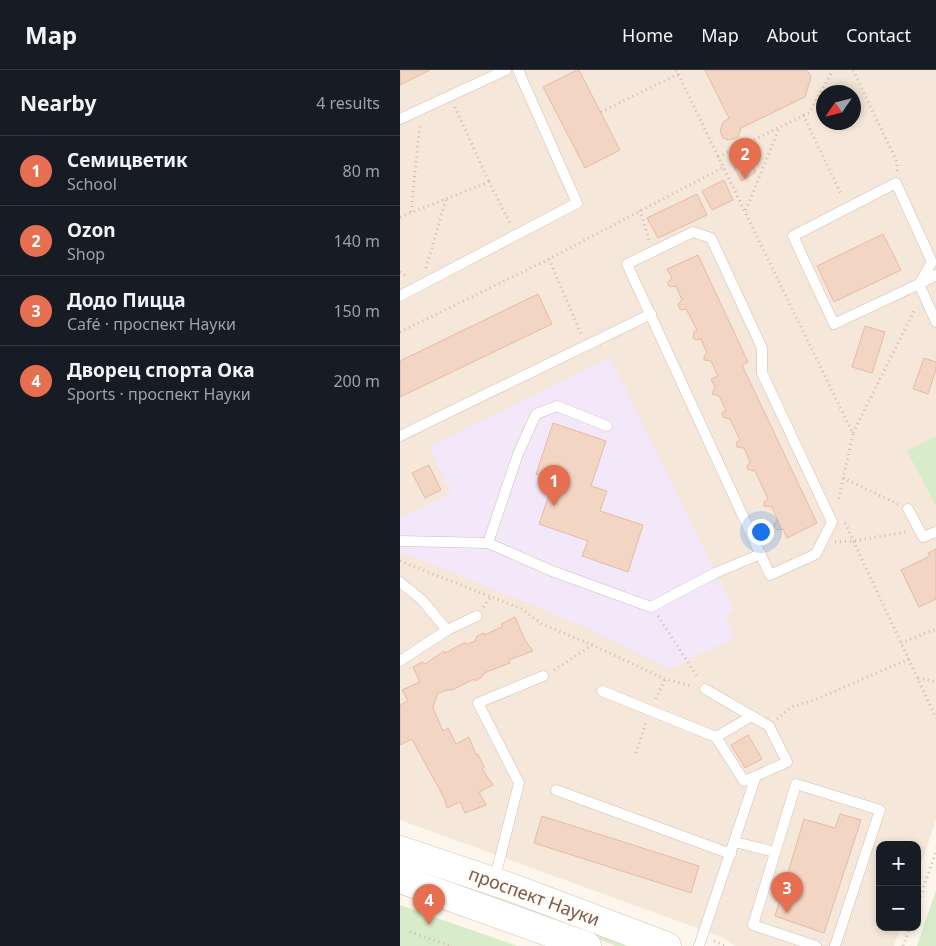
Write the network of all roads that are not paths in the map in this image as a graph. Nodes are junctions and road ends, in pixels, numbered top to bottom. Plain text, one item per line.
1 (506, 70) edge
2 (518, 70) edge
3 (400, 119) edge
4 (936, 275) edge
5 (919, 284) junction
6 (400, 296) edge
7 (650, 314) junction
8 (936, 322) edge
9 (607, 426) dead end
10 (400, 436) edge
11 (908, 509) road end
12 (936, 532) edge
13 (400, 541) edge
14 (488, 543) junction
15 (760, 554) junction
16 (400, 582) edge
17 (477, 616) dead end
18 (447, 630) junction
19 (400, 661) edge
20 (543, 676) road end
21 (705, 689) road end
22 (602, 691) dead end
23 (752, 716) junction
24 (716, 737) junction
25 (756, 776) junction
26 (556, 790) dead end
27 (735, 842) junction
28 (400, 850) edge
29 (775, 852) junction
30 (731, 854) junction
31 (400, 878) edge
32 (494, 882) junction
33 (587, 946) edge
34 (667, 946) edge
35 (699, 946) edge
36 (816, 946) edge
37 (835, 946) edge

1 - 3 lane
2 - 6 lane
4 - 5 lane
5 - 5 lane
5 - 8 lane
7 - 10 lane
7 - 15 lane
7 - 15 lane
9 - 14 lane
11 - 12 lane
13 - 14 lane
14 - 15 lane
16 - 18 lane
17 - 18 lane
18 - 19 lane
20 - 32 lane
21 - 23 lane
22 - 24 lane
23 - 24 lane
23 - 25 lane
24 - 25 lane
25 - 27 lane
26 - 30 lane
27 - 29 lane
27 - 30 lane
28 - 32 main road, проспект Науки
29 - 36 lane
29 - 37 lane
30 - 35 lane
31 - 33 main road, проспект Науки
32 - 34 main road, проспект Науки

